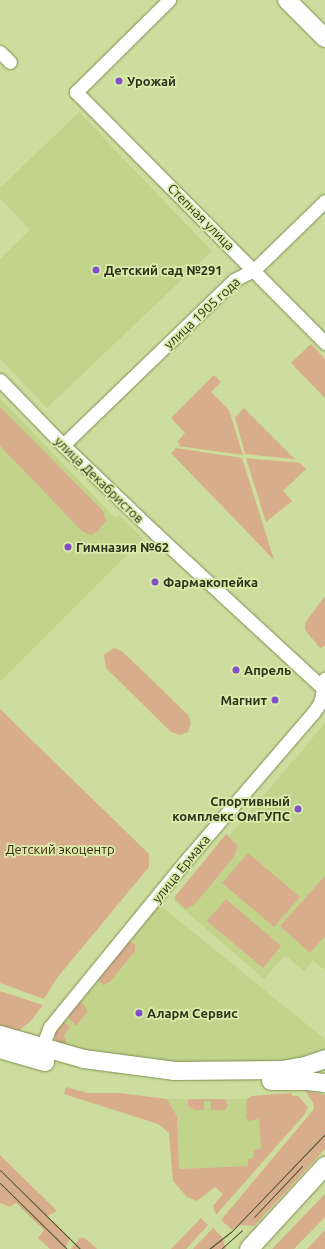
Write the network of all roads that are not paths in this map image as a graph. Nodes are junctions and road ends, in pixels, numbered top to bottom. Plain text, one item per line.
1 (169, 0) edge
2 (287, 0) edge
3 (325, 38) edge
4 (0, 52) edge
5 (10, 62) dead end
6 (325, 201) edge
7 (254, 270) junction
8 (325, 343) edge
9 (0, 380) edge
10 (63, 445) junction
11 (324, 686) edge
12 (0, 1035) edge
13 (0, 1049) edge
14 (39, 1054) junction
15 (325, 1059) edge
16 (325, 1083) edge
17 (325, 1166) edge
18 (249, 1249) edge

1 - 7 street, Степная улица
2 - 3 main road
4 - 5 street
6 - 7 street, улица 1905 года
7 - 8 street, Степная улица
7 - 10 street, улица 1905 года
9 - 10 street, улица Декабристов
10 - 11 street, улица Декабристов
11 - 14 street, улица Ермака
12 - 14 main road
13 - 14 main road
14 - 15 main road
14 - 16 main road
17 - 18 main road

